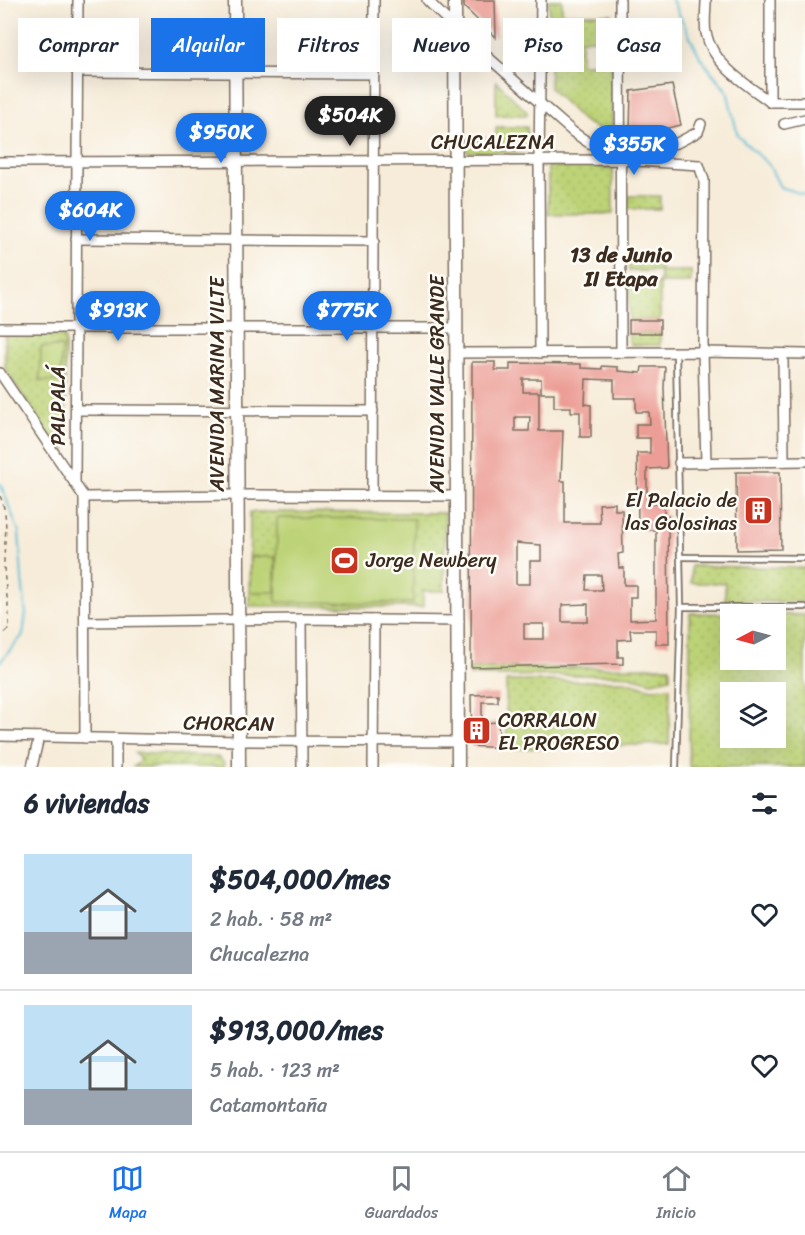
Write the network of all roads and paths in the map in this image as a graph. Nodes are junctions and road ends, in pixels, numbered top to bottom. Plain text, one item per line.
1 (78, 0) edge
2 (235, 0) edge
3 (374, 0) edge
4 (427, 0) edge
5 (455, 0) edge
6 (541, 0) edge
7 (620, 0) edge
8 (706, 0) edge
9 (770, 0) edge
10 (78, 18) edge
11 (445, 18) edge
12 (454, 18) edge
13 (491, 60) edge
14 (78, 72) joint
15 (454, 72) edge
16 (235, 74) junction
17 (374, 74) junction
18 (770, 102) junction
19 (805, 102) edge
20 (541, 104) junction
21 (805, 119) edge
22 (701, 124) dead end
23 (784, 124) dead end
24 (621, 148) junction
25 (374, 160) junction
26 (455, 160) junction
27 (539, 160) junction
28 (621, 160) junction
29 (236, 161) junction
30 (0, 162) edge
31 (77, 162) junction
32 (76, 239) junction
33 (236, 239) junction
34 (374, 241) junction
35 (0, 328) edge
36 (236, 328) junction
37 (374, 328) junction
38 (457, 328) junction
39 (76, 329) junction
40 (621, 352) junction
41 (703, 352) junction
42 (457, 353) junction
43 (540, 353) junction
44 (676, 353) junction
45 (783, 354) junction
46 (805, 354) edge
47 (0, 373) edge
48 (76, 410) junction
49 (373, 411) junction
50 (236, 412) junction
51 (784, 461) junction
52 (805, 461) edge
53 (706, 462) junction
54 (679, 463) junction
55 (75, 483) junction
56 (237, 495) junction
57 (0, 496) edge
58 (372, 496) junction
59 (458, 496) junction
60 (84, 498) junction
61 (681, 557) junction
62 (805, 558) edge
63 (681, 607) junction
64 (805, 607) edge
65 (301, 619) junction
66 (238, 620) junction
67 (374, 620) junction
68 (459, 621) junction
69 (86, 622) junction
70 (0, 636) edge
71 (3, 737) edge
72 (39, 737) junction
73 (85, 738) junction
74 (116, 739) junction
75 (239, 741) junction
76 (302, 741) junction
77 (373, 742) junction
78 (458, 742) junction
79 (32, 767) edge
80 (116, 767) edge
81 (238, 767) edge
82 (303, 767) edge
83 (373, 767) edge
84 (458, 767) edge
85 (676, 767) edge

1 - 10 street, PALPALÁ
2 - 16 street, AVENIDA MARINA VILTE
3 - 17 street
4 - 11 street
5 - 12 street, AVENIDA VALLE GRANDE
6 - 20 street
7 - 24 street
8 - 18 street
9 - 18 street
13 - 20 street
14 - 16 street
14 - 31 street, PALPALÁ
15 - 26 street, AVENIDA VALLE GRANDE
16 - 17 street
16 - 29 street, AVENIDA MARINA VILTE
17 - 25 street
18 - 19 street
20 - 24 street
20 - 27 street
21 - 23 street
22 - 24 street
24 - 28 street
25 - 26 street, CHUCALEZNA
25 - 29 street, CHUCALEZNA
25 - 34 street
26 - 27 street, CHUCALEZNA
26 - 38 street, AVENIDA VALLE GRANDE
27 - 28 street, CHUCALEZNA
27 - 43 street
28 - 40 street
28 - 41 street, CHUCALEZNA
29 - 31 street, CHUCALEZNA
29 - 33 street, AVENIDA MARINA VILTE
30 - 31 street, CHUCALEZNA
31 - 32 street, PALPALÁ
32 - 33 street
32 - 39 street, PALPALÁ
33 - 34 street
33 - 36 street, AVENIDA MARINA VILTE
34 - 37 street
35 - 39 street
36 - 37 street
36 - 39 street
36 - 50 street, AVENIDA MARINA VILTE
37 - 38 street
37 - 49 street
38 - 42 street, AVENIDA VALLE GRANDE
39 - 48 street, PALPALÁ
40 - 43 street
40 - 44 street
41 - 44 street
41 - 45 street
41 - 53 street
42 - 43 street
42 - 59 street, AVENIDA VALLE GRANDE
44 - 54 lane
45 - 46 street
45 - 51 street
47 - 55 street
48 - 50 street
48 - 55 street, PALPALÁ
49 - 50 street
49 - 58 street
50 - 56 street, AVENIDA MARINA VILTE
51 - 52 street
51 - 53 street
53 - 54 street
54 - 61 lane
55 - 60 street
56 - 58 street
56 - 60 street
56 - 66 street, AVENIDA MARINA VILTE
57 - 70 path
58 - 59 street
59 - 68 street, AVENIDA VALLE GRANDE
60 - 69 street
61 - 62 lane
61 - 63 lane
63 - 64 lane
63 - 85 lane
65 - 66 street
65 - 67 street
65 - 76 street
66 - 69 street
66 - 75 street, AVENIDA MARINA VILTE
67 - 68 street
67 - 77 street
68 - 78 street, AVENIDA VALLE GRANDE
69 - 73 street
71 - 72 street, CHORCAN
72 - 73 street, CHORCAN
72 - 79 street
73 - 74 street, CHORCAN
74 - 75 street, CHORCAN
74 - 80 street
75 - 76 street, CHORCAN
75 - 81 street, AVENIDA MARINA VILTE
76 - 77 street, CHORCAN
76 - 82 street
77 - 78 street, CHORCAN
77 - 83 street
78 - 84 street, AVENIDA VALLE GRANDE

